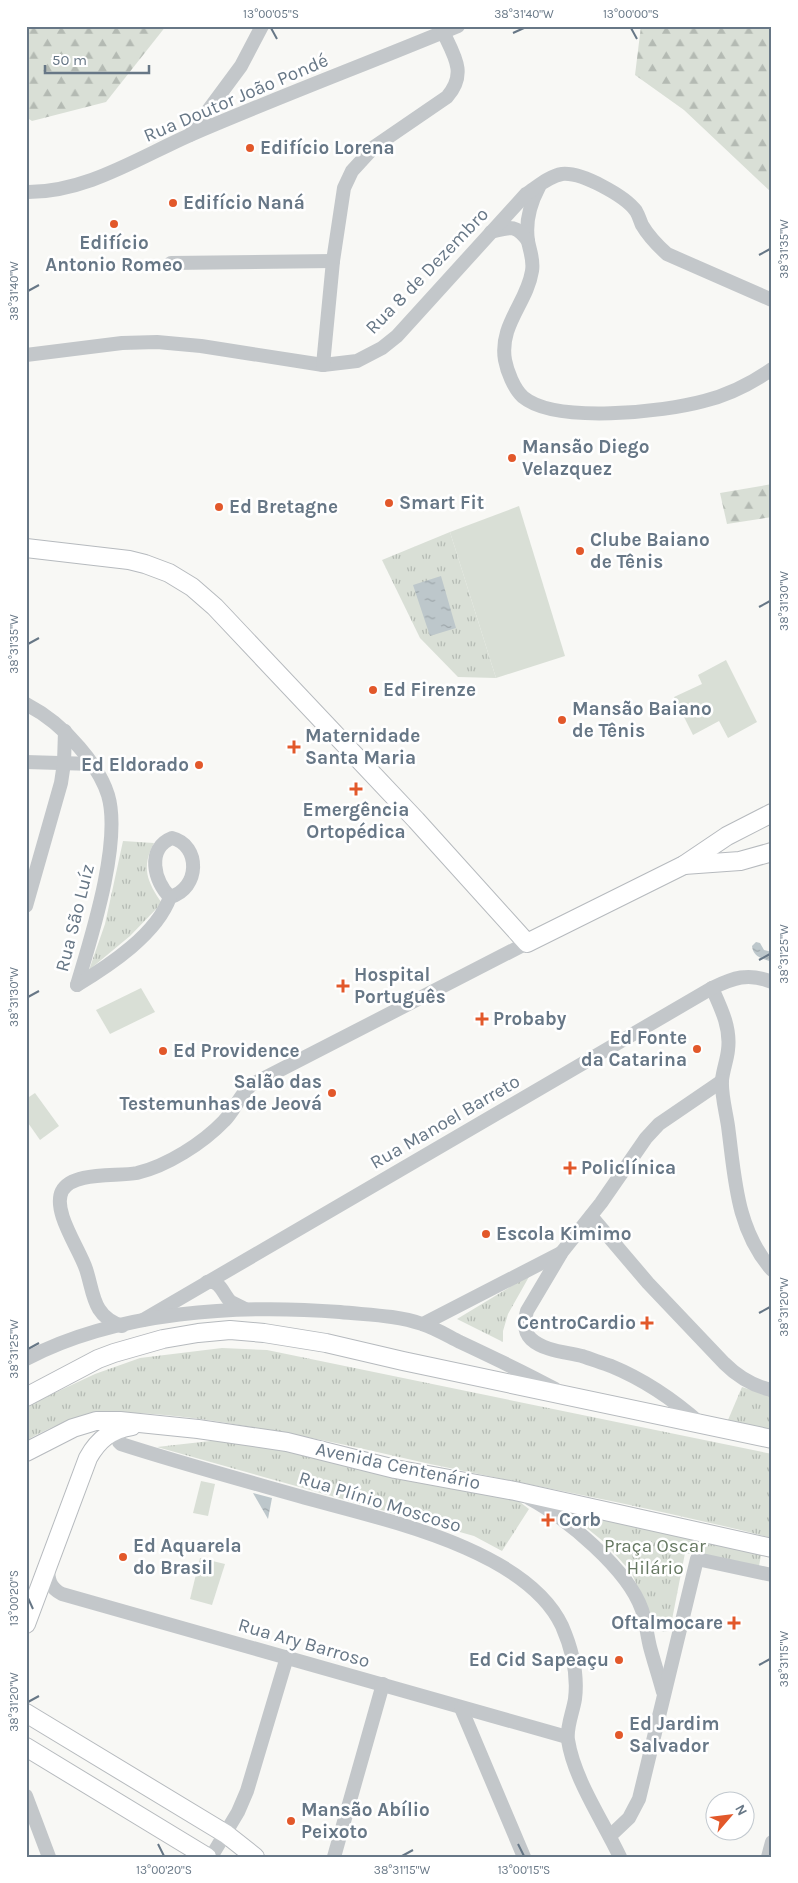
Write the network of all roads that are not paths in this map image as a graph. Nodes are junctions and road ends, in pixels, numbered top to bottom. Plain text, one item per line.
1 (262, 26) edge
2 (458, 26) edge
3 (443, 32) junction
4 (190, 135) junction
5 (540, 184) junction
6 (26, 192) edge
7 (491, 232) junction
8 (528, 240) junction
9 (333, 261) junction
10 (171, 263) dead end
11 (772, 300) edge
12 (26, 355) edge
13 (323, 365) junction
14 (772, 368) edge
15 (26, 548) edge
16 (26, 704) edge
17 (65, 731) junction
18 (26, 762) edge
19 (64, 764) junction
20 (93, 764) junction
21 (772, 813) edge
22 (748, 824) junction
23 (767, 853) edge
24 (684, 865) junction
25 (170, 897) dead end
26 (27, 900) edge
27 (527, 943) junction
28 (772, 982) edge
29 (712, 988) junction
30 (722, 1081) junction
31 (591, 1216) junction
32 (562, 1252) junction
33 (772, 1270) edge
34 (206, 1282) junction
35 (245, 1309) junction
36 (143, 1320) junction
37 (423, 1324) junction
38 (122, 1326) junction
39 (26, 1360) edge
40 (772, 1390) edge
41 (564, 1394) junction
42 (26, 1397) edge
43 (147, 1423) junction
44 (704, 1426) junction
45 (124, 1427) junction
46 (772, 1439) edge
47 (26, 1452) edge
48 (515, 1491) junction
49 (772, 1548) edge
50 (48, 1568) junction
51 (772, 1575) edge
52 (26, 1624) edge
53 (287, 1657) junction
54 (383, 1684) junction
55 (664, 1692) junction
56 (461, 1708) junction
57 (26, 1713) edge
58 (567, 1737) junction
59 (26, 1747) edge
60 (26, 1796) edge
61 (226, 1834) junction
62 (610, 1836) junction
63 (772, 1842) edge
64 (49, 1857) edge
65 (207, 1857) edge
66 (211, 1857) edge
67 (255, 1857) edge
68 (334, 1857) edge
69 (524, 1857) edge
70 (620, 1857) edge
71 (768, 1857) edge

1 - 4 street
2 - 3 street, Rua Doutor João Pondé
3 - 4 street, Rua Doutor João Pondé
3 - 9 street
4 - 6 street, Rua Doutor João Pondé
5 - 7 street, Rua 8 de Dezembro
5 - 8 street
5 - 11 street, Rua 8 de Dezembro
7 - 8 street
7 - 13 street, Rua 8 de Dezembro
8 - 14 street
9 - 10 street
9 - 13 street
12 - 13 street, Rua 8 de Dezembro
15 - 27 main road
16 - 17 street
17 - 19 street
17 - 20 street
18 - 19 street
19 - 20 street
19 - 26 street
20 - 25 street, Rua São Luíz
21 - 22 main road
22 - 23 main road
22 - 24 main road
23 - 24 main road
24 - 27 main road
27 - 38 street
28 - 29 street, Rua Manoel Barreto
29 - 30 street
29 - 34 street, Rua Manoel Barreto
30 - 31 street
30 - 33 street
31 - 32 street
31 - 40 street
32 - 37 street
32 - 44 street
34 - 35 street
34 - 36 street, Rua Manoel Barreto
35 - 36 street
35 - 37 street
36 - 38 street
37 - 41 street
38 - 39 street
41 - 42 main road
41 - 44 main road
43 - 45 main road
43 - 47 main road, Avenida Centenário
43 - 48 main road, Avenida Centenário
44 - 46 main road
45 - 50 main road
45 - 58 street, Rua Plínio Moscoso
48 - 49 main road, Avenida Centenário
48 - 55 street
50 - 52 main road
50 - 53 street, Rua Ary Barroso
51 - 55 street
53 - 54 street, Rua Ary Barroso
53 - 61 street
54 - 56 street, Rua Ary Barroso
54 - 68 street
55 - 62 street
56 - 58 street, Rua Ary Barroso
56 - 69 street
57 - 61 main road
58 - 62 street, Rua Plínio Moscoso
59 - 65 main road
60 - 64 street
61 - 66 street
61 - 67 main road
62 - 70 street, Rua Plínio Moscoso
63 - 71 street

